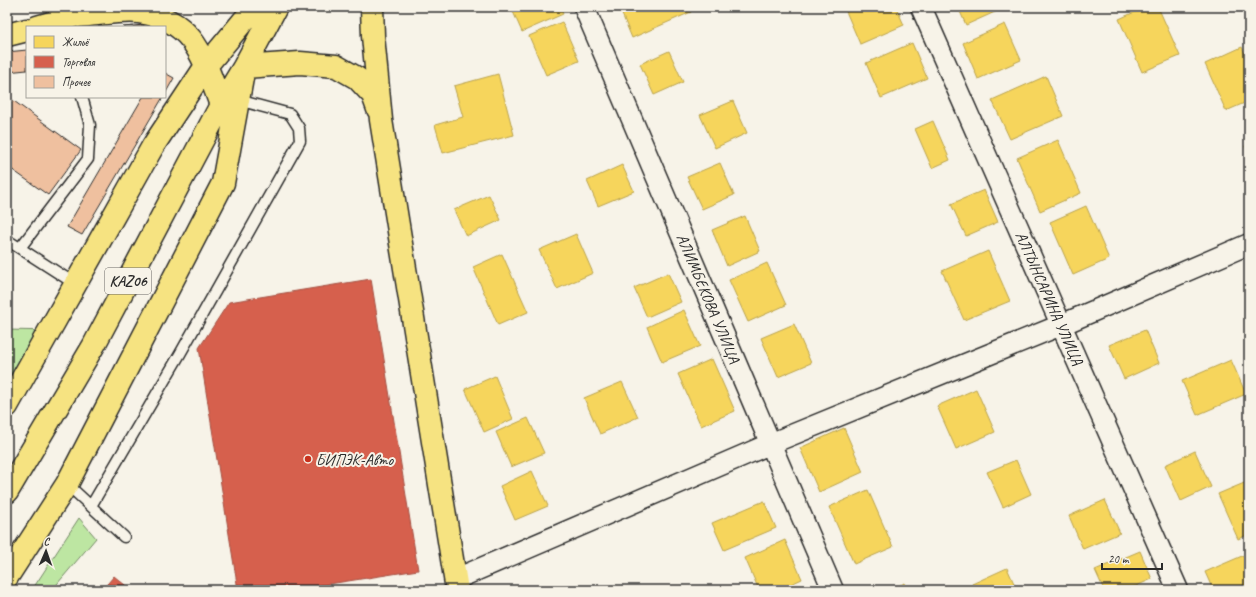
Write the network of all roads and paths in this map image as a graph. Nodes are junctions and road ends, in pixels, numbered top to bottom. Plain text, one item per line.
1 (103, 7) edge
2 (254, 7) edge
3 (276, 7) edge
4 (372, 7) edge
5 (584, 7) edge
6 (921, 7) edge
7 (78, 16) junction
8 (41, 26) edge
9 (26, 30) edge
10 (7, 35) edge
11 (206, 66) junction
12 (244, 67) junction
13 (82, 98) edge
14 (229, 102) junction
15 (381, 120) junction
16 (7, 240) edge
17 (1249, 244) edge
18 (20, 248) junction
19 (77, 285) junction
20 (1062, 325) junction
21 (7, 406) edge
22 (772, 443) junction
23 (67, 484) junction
24 (7, 492) edge
25 (90, 506) junction
26 (124, 537) dead end
27 (7, 577) edge
28 (457, 585) edge
29 (833, 590) edge
30 (1178, 590) edge

1 - 7 highway
2 - 11 highway
3 - 12 highway, KАZ06
4 - 15 highway
5 - 22 street, АЛИМБЕКОВА УЛИЦА
6 - 20 street, АЛТЫНСАРИНА УЛИЦА
7 - 8 highway
7 - 11 highway
9 - 10 highway
11 - 14 highway
11 - 19 highway
12 - 14 highway, KАZ06
12 - 15 highway
13 - 18 lane
14 - 23 highway
14 - 24 highway, KАZ06
14 - 25 lane
15 - 28 highway
16 - 18 lane
17 - 20 street
18 - 19 lane
19 - 21 highway
20 - 22 street
20 - 30 street, АЛТЫНСАРИНА УЛИЦА
22 - 28 street
22 - 29 street, АЛИМБЕКОВА УЛИЦА
23 - 25 lane
23 - 27 highway
25 - 26 lane

